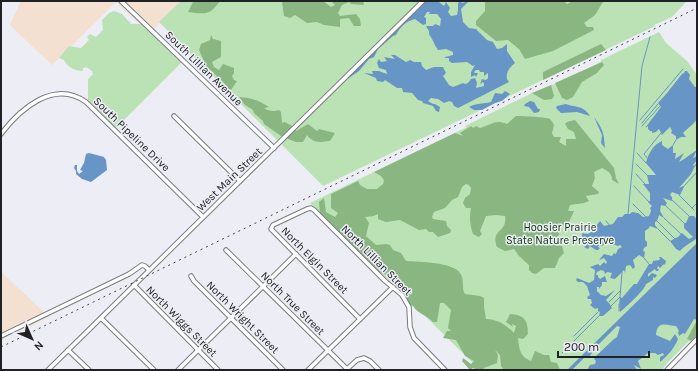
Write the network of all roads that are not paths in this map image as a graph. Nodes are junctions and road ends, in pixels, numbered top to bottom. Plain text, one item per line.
1 (121, 1) edge
2 (423, 1) edge
3 (174, 116) dead end
4 (1, 134) edge
5 (274, 148) junction
6 (240, 181) junction
7 (310, 208) joint
8 (203, 217) junction
9 (226, 250) dead end
10 (296, 254) junction
11 (149, 270) junction
12 (191, 276) dead end
13 (134, 285) junction
14 (264, 286) junction
15 (393, 287) junction
16 (101, 318) junction
17 (231, 318) junction
18 (360, 319) junction
19 (2, 335) edge
20 (697, 339) edge
21 (68, 350) junction
22 (198, 350) junction
23 (328, 350) junction
24 (346, 369) edge
25 (48, 370) edge
26 (89, 370) edge
27 (154, 370) edge
28 (178, 370) edge
29 (218, 370) edge
30 (283, 370) edge
31 (308, 370) edge
32 (379, 370) edge
33 (445, 370) edge
34 (667, 370) edge

1 - 5 street, South Lillian Avenue
2 - 5 street, West Main Street
3 - 6 street
4 - 8 street, South Pipeline Drive
5 - 6 street, West Main Street
6 - 8 street, West Main Street
7 - 10 street, North Elgin Street
7 - 15 street, North Lillian Street
8 - 11 street, West Main Street
9 - 14 street, North True Street
10 - 14 street
10 - 18 street, North Elgin Street
11 - 13 street, West Main Street
11 - 19 street
12 - 17 street, North Wright Street
13 - 16 street, West Main Street
13 - 22 street, North Wiggs Street
14 - 17 street
14 - 23 street, North True Street
15 - 18 street
15 - 33 street, North Lillian Street
16 - 21 street, West Main Street
16 - 27 street
17 - 22 street
17 - 30 street, North Wright Street
18 - 23 street
20 - 34 street
21 - 25 street, West Main Street
21 - 26 street
22 - 28 street
22 - 29 street, North Wiggs Street
23 - 24 street, North True Street
23 - 31 street
24 - 32 street

